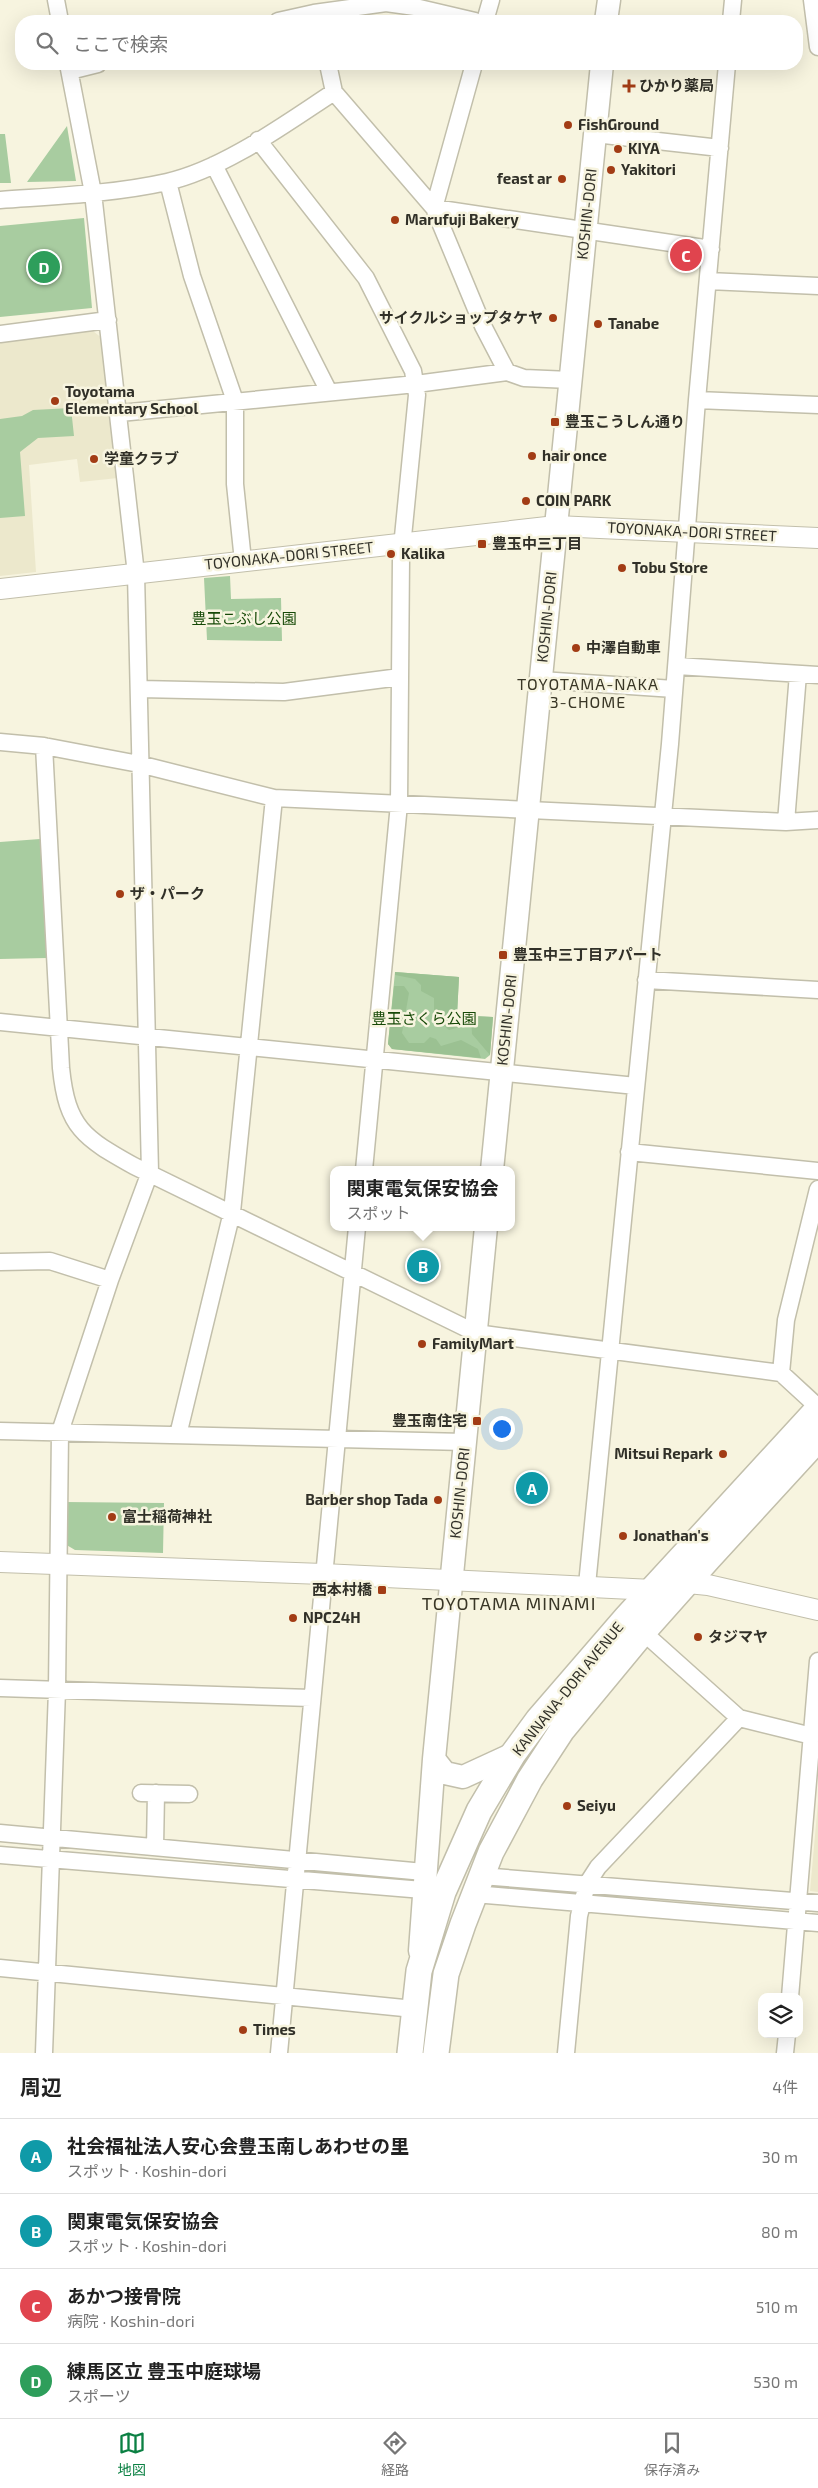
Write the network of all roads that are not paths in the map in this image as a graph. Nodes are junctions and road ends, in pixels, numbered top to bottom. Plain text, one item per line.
1 (56, 0) edge
2 (491, 0) edge
3 (608, 0) edge
4 (733, 0) edge
5 (812, 0) edge
6 (314, 11) edge
7 (59, 15) edge
8 (300, 15) edge
9 (449, 15) edge
10 (487, 15) edge
11 (607, 15) edge
12 (732, 15) edge
13 (818, 47) edge
14 (70, 70) edge
15 (329, 70) edge
16 (472, 70) edge
17 (601, 70) edge
18 (726, 70) edge
19 (334, 92) junction
20 (595, 134) junction
21 (258, 140) junction
22 (720, 148) junction
23 (214, 165) junction
24 (168, 182) junction
25 (93, 192) junction
26 (0, 200) edge
27 (434, 208) junction
28 (586, 230) junction
29 (711, 249) junction
30 (708, 281) junction
31 (818, 286) edge
32 (108, 320) junction
33 (0, 334) edge
34 (507, 372) junction
35 (570, 380) junction
36 (416, 384) junction
37 (329, 392) junction
38 (697, 400) junction
39 (235, 401) junction
40 (818, 405) edge
41 (120, 413) junction
42 (556, 526) junction
43 (687, 531) junction
44 (818, 538) edge
45 (404, 543) junction
46 (243, 561) junction
47 (136, 574) junction
48 (0, 589) edge
49 (677, 666) junction
50 (798, 674) junction
51 (818, 675) edge
52 (400, 677) junction
53 (541, 680) junction
54 (140, 689) junction
55 (674, 689) junction
56 (0, 742) edge
57 (44, 746) junction
58 (139, 764) junction
59 (274, 798) junction
60 (399, 804) junction
61 (526, 810) junction
62 (663, 815) junction
63 (818, 820) edge
64 (786, 822) junction
65 (646, 980) junction
66 (818, 990) edge
67 (0, 1022) edge
68 (59, 1028) junction
69 (146, 1036) junction
70 (248, 1046) junction
71 (375, 1059) junction
72 (501, 1072) junction
73 (636, 1086) junction
74 (629, 1152) junction
75 (364, 1166) edge
76 (492, 1166) edge
77 (818, 1171) edge
78 (150, 1172) junction
79 (818, 1189) edge
80 (232, 1212) junction
81 (357, 1231) edge
82 (486, 1231) edge
83 (0, 1262) edge
84 (352, 1271) junction
85 (110, 1280) junction
86 (476, 1333) junction
87 (610, 1350) junction
88 (781, 1373) junction
89 (818, 1408) edge
90 (0, 1431) edge
91 (60, 1432) junction
92 (178, 1435) junction
93 (337, 1437) junction
94 (818, 1439) edge
95 (465, 1442) junction
96 (0, 1562) edge
97 (58, 1564) junction
98 (323, 1574) junction
99 (451, 1579) junction
100 (688, 1582) junction
101 (587, 1585) junction
102 (653, 1590) junction
103 (818, 1610) edge
104 (643, 1632) junction
105 (818, 1661) edge
106 (0, 1688) edge
107 (57, 1690) junction
108 (311, 1698) junction
109 (739, 1718) junction
110 (812, 1736) junction
111 (513, 1754) junction
112 (434, 1759) junction
113 (189, 1794) dead end
114 (0, 1832) edge
115 (52, 1836) junction
116 (155, 1847) junction
117 (0, 1855) edge
118 (52, 1860) junction
119 (297, 1860) junction
120 (295, 1879) junction
121 (424, 1881) junction
122 (587, 1884) junction
123 (477, 1885) junction
124 (800, 1901) junction
125 (582, 1903) junction
126 (818, 1903) edge
127 (798, 1921) junction
128 (818, 1923) edge
129 (0, 1968) edge
130 (419, 1971) junction
131 (47, 1973) junction
132 (790, 1993) edge
133 (284, 1996) junction
134 (414, 2009) junction
135 (787, 2038) edge
136 (44, 2053) edge
137 (279, 2053) edge
138 (410, 2053) edge
139 (436, 2053) edge
140 (566, 2053) edge
141 (785, 2053) edge

1 - 7 street
2 - 10 street
3 - 11 main road
4 - 12 street
5 - 13 street
6 - 8 street
6 - 9 street
14 - 25 street
15 - 19 street
16 - 27 street
17 - 20 main road, KOSHIN-DORI
18 - 22 street
19 - 21 street
19 - 27 street
20 - 22 street
20 - 28 main road, KOSHIN-DORI
21 - 23 street
21 - 36 street
22 - 29 street
23 - 24 street
23 - 37 street
24 - 25 street
24 - 39 street
25 - 26 street
25 - 32 street
27 - 28 street
27 - 34 street
28 - 29 street
28 - 35 main road, KOSHIN-DORI
29 - 30 street
30 - 31 street
30 - 38 street
32 - 33 street
32 - 41 street
34 - 35 street
34 - 36 street
35 - 42 main road, KOSHIN-DORI
36 - 37 street
36 - 45 street
37 - 39 street
38 - 40 street
38 - 43 street
39 - 41 street
39 - 46 street
41 - 47 street
42 - 43 street, TOYONAKA-DORI STREET
42 - 45 street, TOYONAKA-DORI STREET
42 - 53 main road, KOSHIN-DORI
43 - 44 street, TOYONAKA-DORI STREET
43 - 49 street
45 - 46 street, TOYONAKA-DORI STREET
45 - 52 street
46 - 47 street, TOYONAKA-DORI STREET
47 - 48 street, TOYONAKA-DORI STREET
47 - 54 street
49 - 50 street
49 - 55 street
50 - 51 street
50 - 64 street
52 - 54 street
52 - 60 street
53 - 55 street
53 - 61 main road, KOSHIN-DORI
54 - 58 street
55 - 62 street
56 - 57 street
57 - 58 street
57 - 68 street
58 - 59 street
58 - 69 street
59 - 60 street
59 - 70 street
60 - 61 street
60 - 71 street
61 - 62 street
61 - 72 main road, KOSHIN-DORI
62 - 64 street
62 - 65 street
63 - 64 street
65 - 66 street
65 - 73 street
67 - 68 street
68 - 69 street
68 - 78 street
69 - 70 street
69 - 78 street
70 - 71 street
70 - 80 street
71 - 72 street
71 - 75 street
72 - 73 street
72 - 76 main road, KOSHIN-DORI
73 - 74 street
74 - 77 street
74 - 87 street
78 - 80 street
78 - 85 street
79 - 88 street
80 - 84 street
80 - 92 street
81 - 84 street
82 - 86 main road, KOSHIN-DORI
83 - 85 street
84 - 86 street
84 - 93 street
85 - 91 street
86 - 87 street
86 - 95 main road, KOSHIN-DORI
87 - 88 street
87 - 101 street
88 - 89 street
89 - 102 main road, KANNANA-DORI AVENUE
90 - 91 street
91 - 92 street
91 - 97 street
92 - 93 street
93 - 95 street
93 - 98 street
94 - 100 main road, KANNANA-DORI AVENUE
95 - 99 main road, KOSHIN-DORI
96 - 97 street
97 - 98 street
97 - 107 street
98 - 99 street
98 - 108 street
99 - 101 street
99 - 112 main road, KOSHIN-DORI
100 - 102 street
100 - 103 street
100 - 104 main road, KANNANA-DORI AVENUE
101 - 102 street
102 - 111 main road, KANNANA-DORI AVENUE
104 - 109 street
104 - 123 main road, KANNANA-DORI AVENUE
105 - 110 street
106 - 107 street
107 - 108 street
107 - 115 street
108 - 119 street
109 - 110 street
109 - 122 street
110 - 124 street
111 - 112 main road
111 - 130 main road, KANNANA-DORI AVENUE
112 - 121 main road, KOSHIN-DORI
113 - 116 street
114 - 115 street
115 - 116 street
115 - 118 street
116 - 119 street
117 - 118 street
118 - 120 street
118 - 131 street
119 - 120 street
119 - 121 street
120 - 121 street
120 - 133 street
121 - 130 main road, KOSHIN-DORI
122 - 123 street
122 - 124 street
122 - 125 street
123 - 125 street
123 - 139 main road, KANNANA-DORI AVENUE
124 - 126 street
124 - 127 street
125 - 127 street
125 - 140 street
127 - 128 street
127 - 132 street
129 - 131 street
130 - 134 main road, KANNANA-DORI AVENUE
131 - 133 street
131 - 136 street
133 - 134 street
133 - 137 street
134 - 138 main road, KANNANA-DORI AVENUE
135 - 141 street

